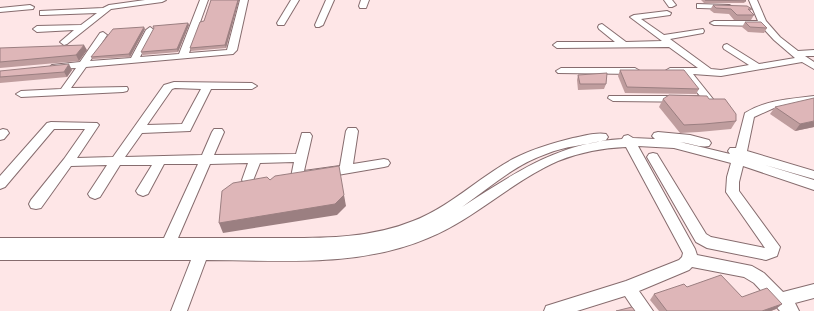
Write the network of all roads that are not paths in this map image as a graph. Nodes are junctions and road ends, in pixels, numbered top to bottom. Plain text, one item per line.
1 (162, 0) edge
2 (204, 0) edge
3 (244, 0) edge
4 (295, 0) edge
5 (330, 0) edge
6 (127, 2) edge
7 (752, 5) edge
8 (700, 6) dead end
9 (30, 7) dead end
10 (735, 7) edge
11 (0, 10) edge
12 (105, 10) junction
13 (43, 13) dead end
14 (667, 13) dead end
15 (281, 23) dead end
16 (714, 23) dead end
17 (764, 24) junction
18 (319, 25) dead end
19 (83, 27) junction
20 (602, 27) dead end
21 (37, 29) dead end
22 (150, 30) dead end
23 (700, 32) dead end
24 (103, 35) dead end
25 (666, 41) junction
26 (64, 42) dead end
27 (557, 44) dead end
28 (623, 44) junction
29 (728, 47) dead end
30 (814, 53) edge
31 (183, 56) junction
32 (800, 57) junction
33 (134, 60) junction
34 (82, 65) junction
35 (814, 66) edge
36 (758, 67) junction
37 (45, 68) edge
38 (561, 71) dead end
39 (646, 71) edge
40 (662, 71) edge
41 (685, 71) junction
42 (708, 71) junction
43 (208, 86) junction
44 (252, 86) dead end
45 (123, 89) dead end
46 (64, 92) junction
47 (21, 94) dead end
48 (613, 98) dead end
49 (814, 99) edge
50 (139, 129) junction
51 (352, 131) dead end
52 (218, 132) dead end
53 (306, 136) dead end
54 (628, 139) junction
55 (653, 157) dead end
56 (739, 157) junction
57 (301, 158) junction
58 (255, 160) junction
59 (116, 161) junction
60 (160, 161) junction
61 (205, 161) junction
62 (68, 162) junction
63 (384, 163) dead end
64 (346, 169) junction
65 (814, 175) edge
66 (248, 180) edge
67 (0, 184) edge
68 (814, 185) edge
69 (143, 191) dead end
70 (95, 194) dead end
71 (36, 204) dead end
72 (0, 244) edge
73 (169, 250) junction
74 (0, 254) edge
75 (201, 254) junction
76 (689, 260) junction
77 (628, 288) junction
78 (814, 291) edge
79 (785, 305) edge
80 (178, 311) edge
81 (552, 311) edge
82 (645, 311) edge

1 - 6 street
2 - 31 street
3 - 31 street
4 - 15 street
5 - 18 street
6 - 12 street
7 - 17 street
8 - 10 street
9 - 11 street
12 - 13 street
12 - 19 street
14 - 25 street
16 - 17 street
17 - 32 street
19 - 21 street
19 - 26 street
20 - 28 street
22 - 33 street
23 - 25 street
24 - 34 street
25 - 28 street
25 - 42 street
27 - 28 street
29 - 36 street
30 - 32 street
31 - 33 street
32 - 35 street
32 - 36 street
33 - 34 street
34 - 37 street
34 - 46 street
36 - 42 street
38 - 39 street
40 - 41 street
41 - 42 street
41 - 48 street
43 - 44 street
43 - 50 street
43 - 50 street
45 - 46 street
46 - 47 street
49 - 56 street
50 - 59 street
51 - 64 street
52 - 61 street
53 - 57 street
54 - 56 street
54 - 73 street
54 - 75 street
54 - 76 street
55 - 56 street
56 - 65 street
56 - 68 street
57 - 58 street
57 - 64 street
58 - 61 street
58 - 66 street
59 - 60 street
59 - 62 street
59 - 70 street
60 - 61 street
60 - 69 street
61 - 73 street
62 - 67 street
62 - 71 street
63 - 64 street
72 - 73 street
73 - 74 street
73 - 75 street
75 - 80 street
76 - 77 street
76 - 79 street
77 - 81 street
77 - 82 street
78 - 79 street

